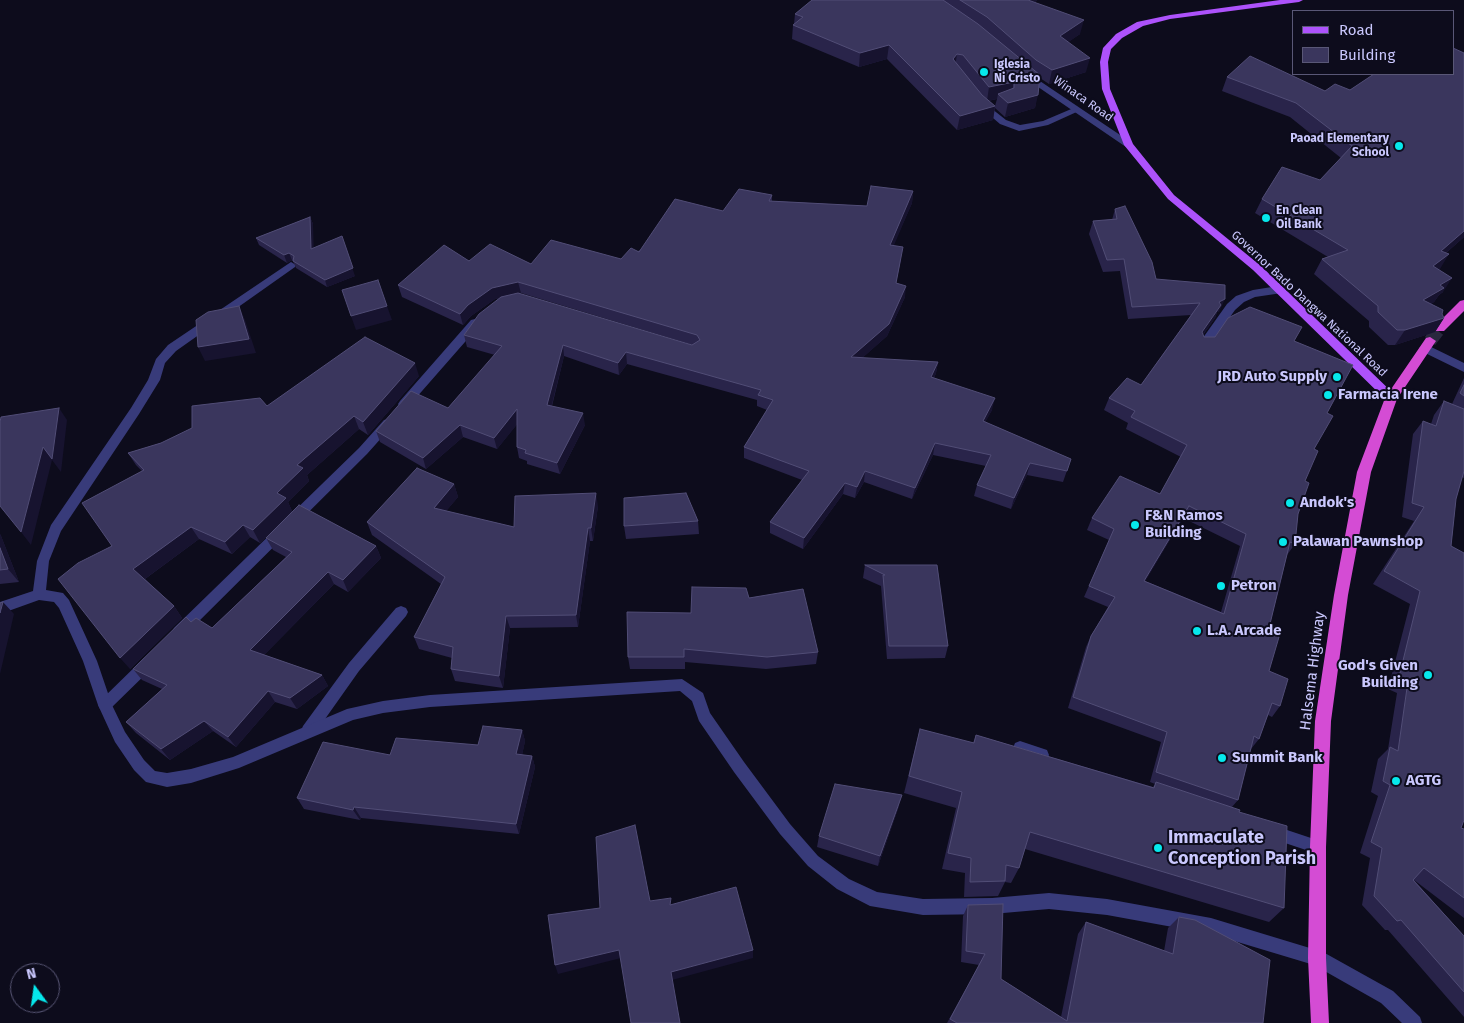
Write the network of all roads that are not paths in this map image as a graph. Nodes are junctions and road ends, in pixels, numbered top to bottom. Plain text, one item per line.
1 (1299, 0) edge
2 (1017, 67) edge
3 (999, 102) edge
4 (1076, 110) junction
5 (1129, 145) junction
6 (291, 265) edge
7 (1278, 290) junction
8 (1464, 304) edge
9 (483, 315) edge
10 (1440, 328) tunnel mouth
11 (1204, 345) edge
12 (1427, 345) joint
13 (1464, 368) edge
14 (1391, 398) junction
15 (39, 594) junction
16 (0, 608) edge
17 (401, 612) dead end
18 (104, 705) junction
19 (308, 731) junction
20 (1020, 748) edge
21 (1058, 761) edge
22 (1262, 828) edge
23 (1318, 847) junction
24 (1317, 958) junction
25 (1320, 1023) edge
26 (1414, 1023) edge

1 - 5 main road, Governor Bado Dangwa National Road
2 - 4 street, Winaca Road
3 - 4 street
4 - 5 street, Winaca Road
5 - 7 main road, Governor Bado Dangwa National Road
6 - 15 street
7 - 11 street
7 - 14 main road, Governor Bado Dangwa National Road
8 - 10 highway
9 - 18 street
12 - 13 street
12 - 14 highway, Halsema Highway
14 - 23 highway, Halsema Highway
15 - 16 street
15 - 18 street
17 - 19 street
18 - 19 street
19 - 24 street
20 - 21 street
22 - 23 street
23 - 24 highway, Halsema Highway
24 - 25 highway, Halsema Highway
24 - 26 street

